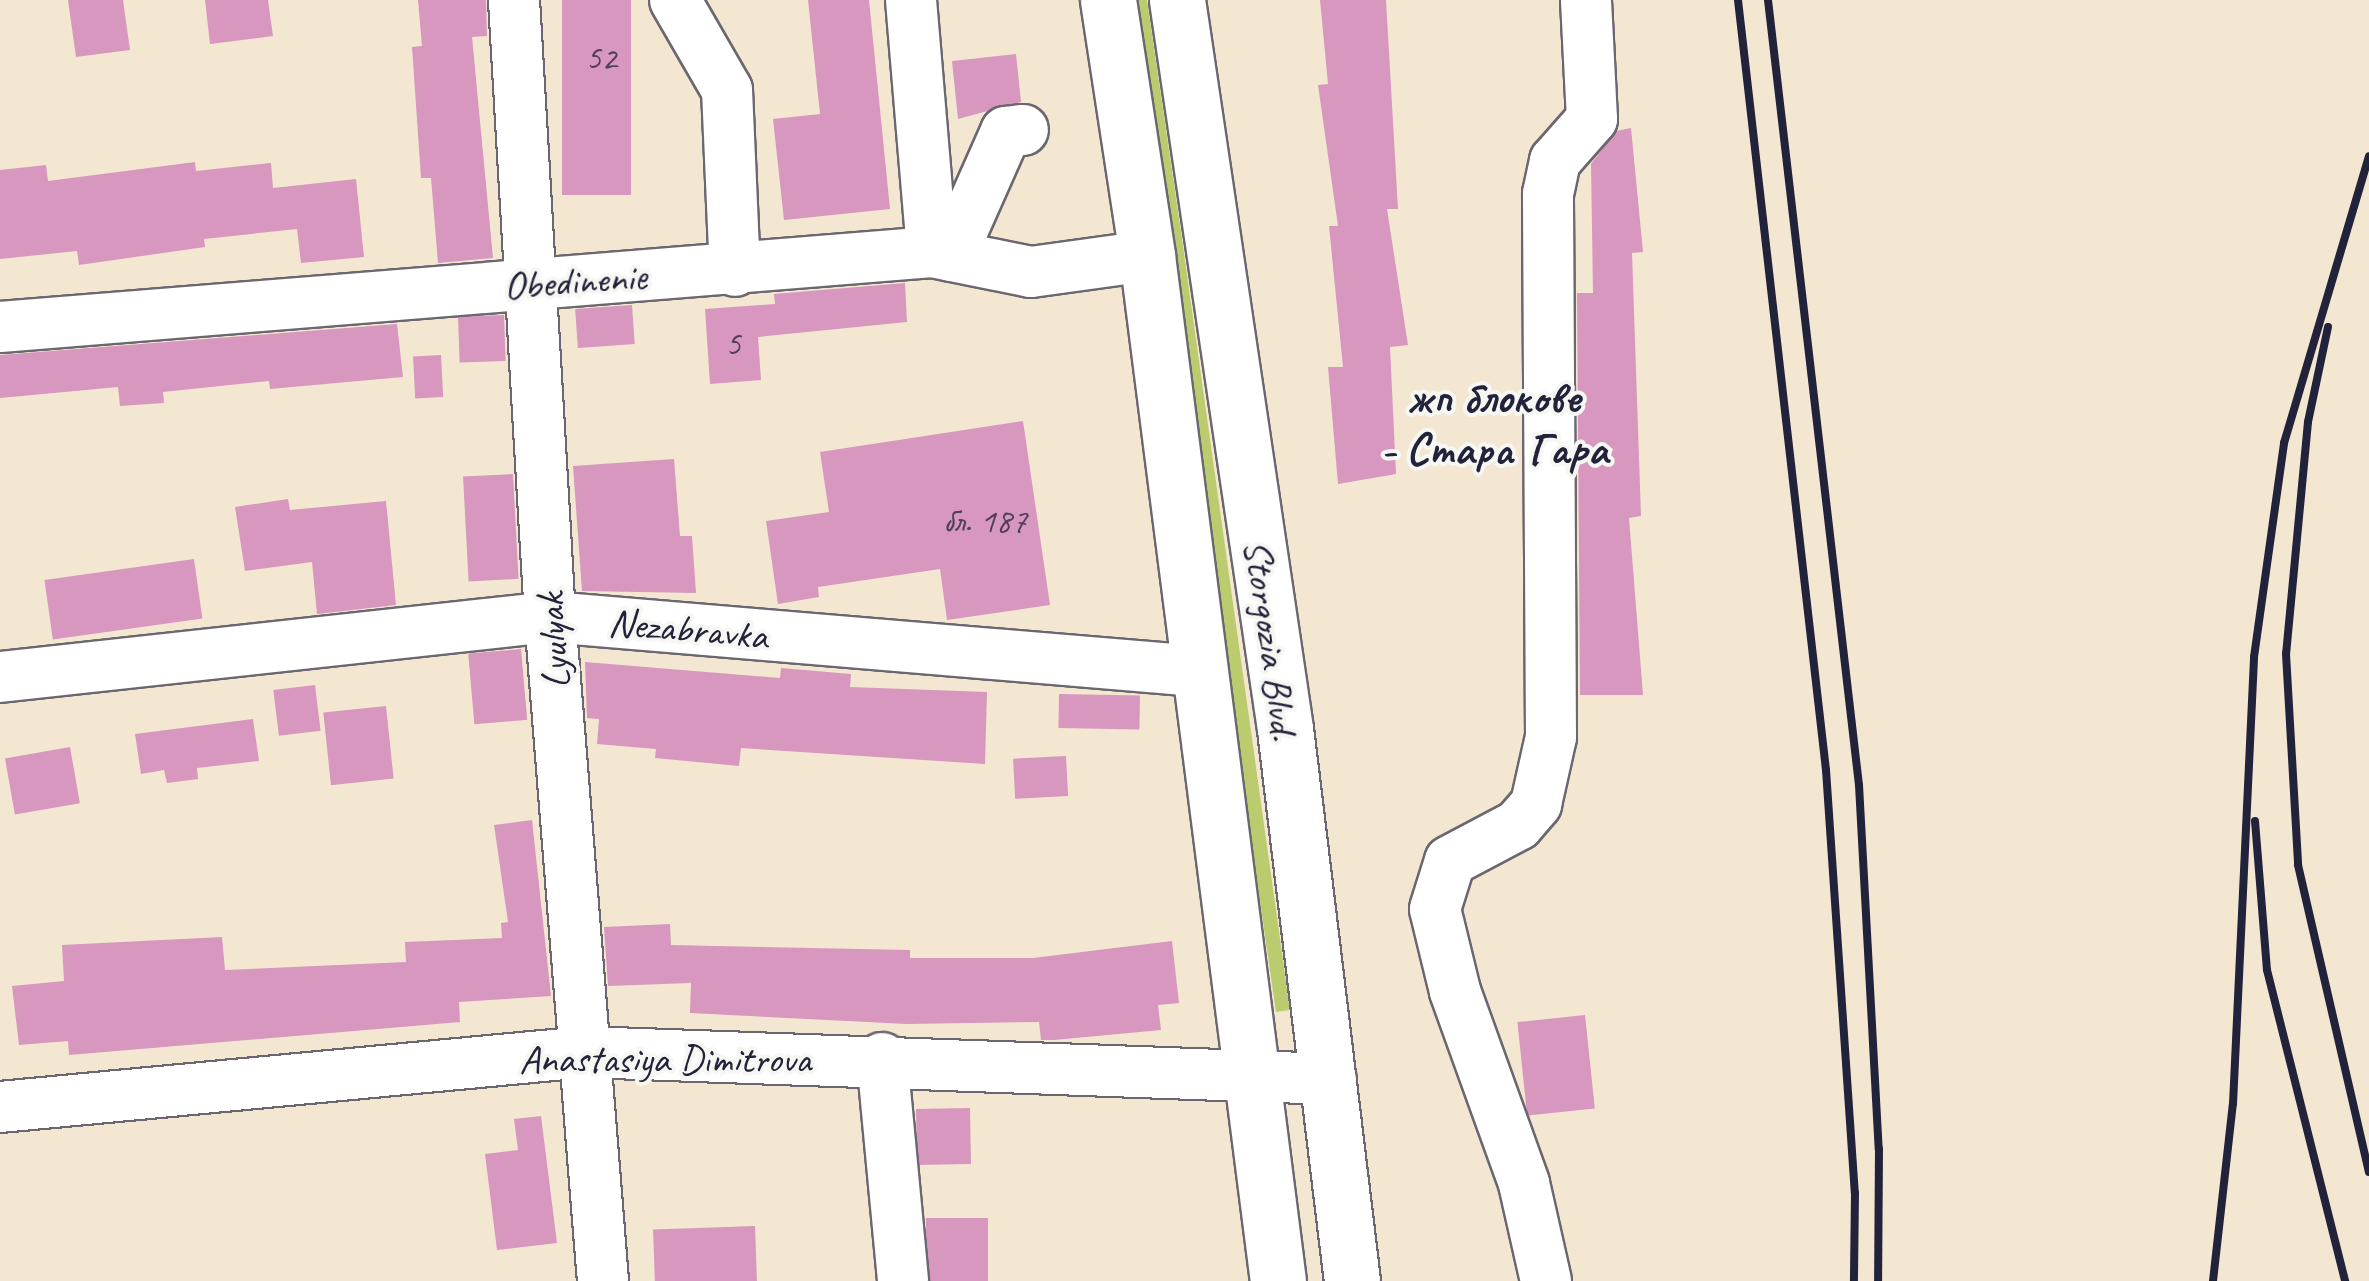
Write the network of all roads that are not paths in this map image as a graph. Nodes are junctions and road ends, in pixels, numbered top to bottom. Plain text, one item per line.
1 (514, 0) edge
2 (676, 0) edge
3 (911, 0) edge
4 (1108, 0) edge
5 (1177, 0) edge
6 (1586, 0) edge
7 (1023, 130) dead end
8 (942, 254) junction
9 (1147, 256) junction
10 (735, 271) junction
11 (534, 283) junction
12 (0, 327) edge
13 (550, 617) junction
14 (1197, 671) junction
15 (0, 677) edge
16 (584, 1052) junction
17 (882, 1058) junction
18 (1256, 1075) junction
19 (1331, 1079) junction
20 (0, 1106) edge
21 (603, 1281) edge
22 (903, 1281) edge
23 (1278, 1281) edge
24 (1352, 1281) edge
25 (1546, 1281) edge

1 - 11 street, Lyulyak
2 - 10 street
3 - 8 street
4 - 9 main road, Storgozia Blvd.
5 - 19 main road, Storgozia Blvd.
6 - 25 street
7 - 8 street
8 - 9 street, Obedinenie
8 - 10 street, Obedinenie
9 - 14 main road, Storgozia Blvd.
10 - 11 street, Obedinenie
11 - 12 street, Obedinenie
11 - 13 street, Lyulyak
13 - 14 street, Nezabravka
13 - 15 street, Nezabravka
13 - 16 street, Lyulyak
14 - 18 main road, Storgozia Blvd.
16 - 17 street, Anastasiya Dimitrova
16 - 20 street, Anastasiya Dimitrova
16 - 21 street, Lyulyak
17 - 18 street, Anastasiya Dimitrova
17 - 22 street
18 - 19 street, Anastasiya Dimitrova
18 - 23 main road, Storgozia Blvd.
19 - 24 main road, Storgozia Blvd.

